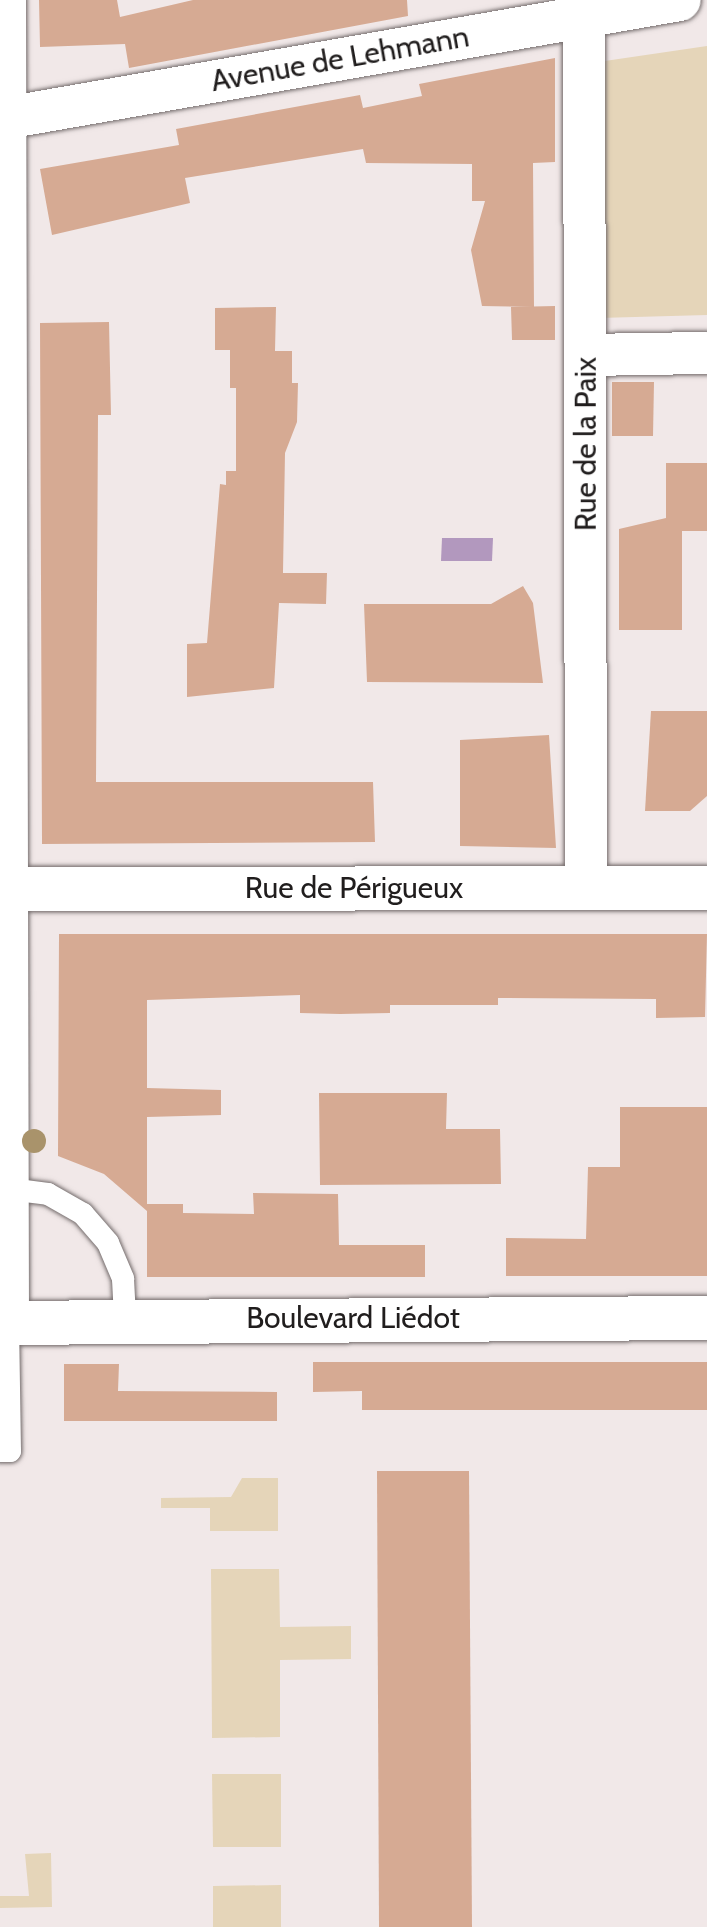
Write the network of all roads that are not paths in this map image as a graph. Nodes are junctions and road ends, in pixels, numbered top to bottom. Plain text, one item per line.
1 (5, 0) edge
2 (680, 0) edge
3 (584, 8) edge
4 (5, 118) edge
5 (707, 353) edge
6 (587, 355) junction
7 (707, 888) edge
8 (2, 889) edge
9 (586, 889) junction
10 (5, 1188) edge
11 (125, 1318) junction
12 (707, 1318) edge
13 (4, 1323) edge
14 (0, 1451) edge

1 - 4 street
2 - 3 street, Avenue de Lehmann
3 - 4 street, Avenue de Lehmann
3 - 6 street, Rue de la Paix
4 - 8 street
5 - 6 street
6 - 9 street, Rue de la Paix
7 - 9 main road, Rue de Périgueux
8 - 9 main road, Rue de Périgueux
8 - 10 street
10 - 11 lane
10 - 13 street
11 - 12 main road, Boulevard Liédot
11 - 13 main road, Boulevard Liédot
13 - 14 lane

